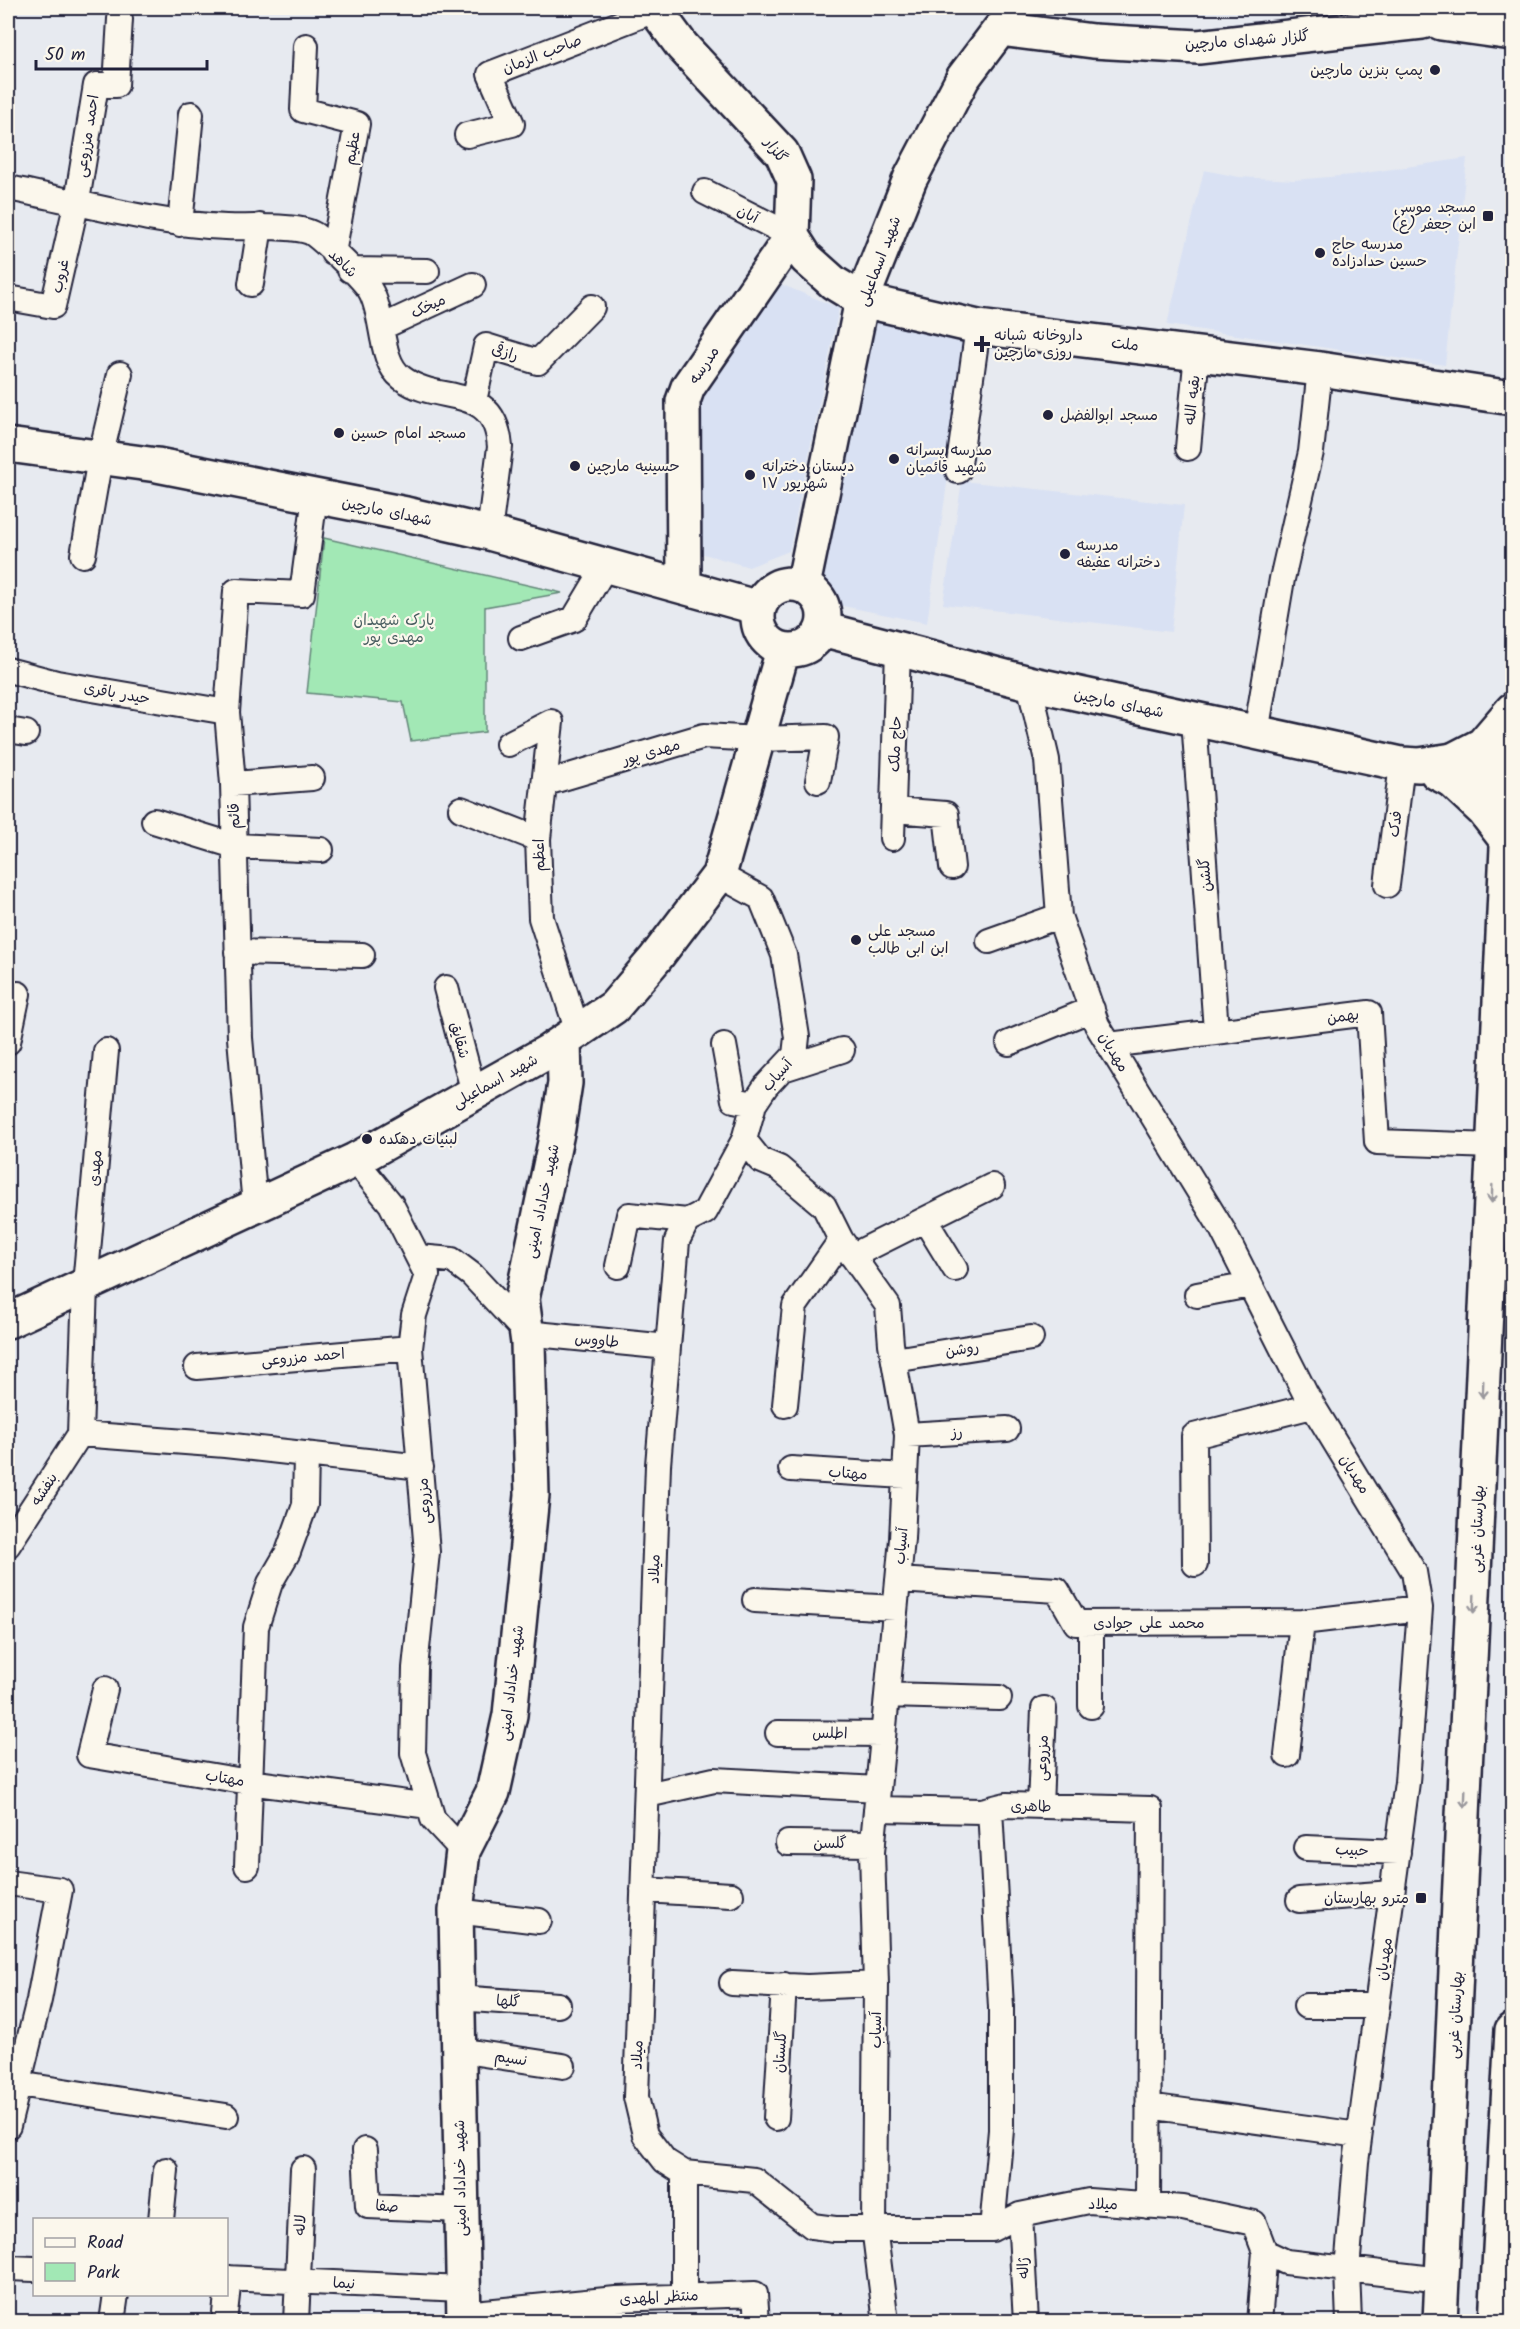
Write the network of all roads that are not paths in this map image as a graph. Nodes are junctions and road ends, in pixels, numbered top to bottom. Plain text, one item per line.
1 (1475, 8) edge
2 (655, 9) edge
3 (996, 18) edge
4 (120, 19) dead end
5 (1422, 22) junction
6 (1512, 33) edge
7 (306, 46) dead end
8 (190, 114) dead end
9 (467, 135) dead end
10 (8, 188) edge
11 (705, 192) dead end
12 (77, 201) junction
13 (180, 224) junction
14 (260, 226) junction
15 (792, 236) junction
16 (333, 253) junction
17 (350, 270) junction
18 (427, 271) dead end
19 (251, 284) dead end
20 (473, 285) dead end
21 (8, 298) edge
22 (862, 300) junction
23 (592, 306) dead end
24 (382, 327) junction
25 (978, 327) junction
26 (1197, 353) junction
27 (1320, 369) junction
28 (120, 374) dead end
29 (1512, 398) edge
30 (474, 401) junction
31 (8, 445) edge
32 (1188, 448) dead end
33 (100, 458) junction
34 (958, 471) dead end
35 (315, 496) junction
36 (489, 533) junction
37 (83, 555) dead end
38 (604, 567) junction
39 (803, 586) junction
40 (684, 587) junction
41 (759, 608) junction
42 (822, 629) junction
43 (521, 638) dead end
44 (898, 649) junction
45 (783, 650) junction
46 (8, 670) edge
47 (1029, 683) junction
48 (1512, 710) edge
49 (227, 712) junction
50 (1194, 719) junction
51 (1256, 733) junction
52 (759, 739) junction
53 (508, 744) dead end
54 (1411, 764) junction
55 (1511, 769) edge
56 (1452, 770) junction
57 (312, 778) dead end
58 (818, 781) dead end
59 (546, 783) junction
60 (233, 784) junction
61 (461, 809) dead end
62 (892, 810) junction
63 (154, 821) dead end
64 (892, 838) dead end
65 (538, 839) junction
66 (1508, 841) junction
67 (235, 846) junction
68 (321, 850) dead end
69 (952, 867) dead end
70 (719, 875) junction
71 (1387, 885) dead end
72 (1059, 916) junction
73 (988, 941) dead end
74 (237, 952) junction
75 (362, 955) dead end
76 (446, 988) dead end
77 (18, 994) dead end
78 (1092, 1009) junction
79 (1216, 1031) junction
80 (571, 1036) junction
81 (8, 1042) edge
82 (1009, 1043) dead end
83 (1109, 1045) junction
84 (724, 1046) dead end
85 (842, 1050) dead end
86 (106, 1051) dead end
87 (783, 1069) junction
88 (474, 1093) junction
89 (754, 1104) junction
90 (744, 1140) junction
91 (1494, 1146) junction
92 (355, 1160) junction
93 (992, 1186) dead end
94 (255, 1206) junction
95 (925, 1220) junction
96 (687, 1221) junction
97 (847, 1248) junction
98 (419, 1257) junction
99 (618, 1266) dead end
100 (955, 1269) dead end
101 (85, 1285) junction
102 (1250, 1285) junction
103 (1197, 1296) dead end
104 (8, 1321) edge
105 (526, 1333) junction
106 (1031, 1338) dead end
107 (668, 1347) junction
108 (410, 1348) junction
109 (894, 1360) junction
110 (197, 1367) dead end
111 (785, 1405) dead end
112 (1312, 1406) junction
113 (1006, 1429) dead end
114 (81, 1434) junction
115 (907, 1435) junction
116 (306, 1455) junction
117 (421, 1467) junction
118 (791, 1469) dead end
119 (905, 1476) junction
120 (8, 1545) edge
121 (1195, 1564) dead end
122 (898, 1580) junction
123 (755, 1600) dead end
124 (895, 1608) junction
125 (1420, 1608) junction
126 (1302, 1622) junction
127 (1091, 1623) junction
128 (105, 1689) dead end
129 (887, 1695) junction
130 (999, 1698) dead end
131 (1091, 1706) dead end
132 (1044, 1709) dead end
133 (778, 1733) dead end
134 (883, 1734) junction
135 (1287, 1755) dead end
136 (249, 1782) junction
137 (647, 1795) junction
138 (877, 1799) junction
139 (429, 1806) junction
140 (1040, 1806) junction
141 (990, 1809) junction
142 (788, 1844) dead end
143 (873, 1844) junction
144 (1306, 1848) dead end
145 (463, 1851) junction
146 (1398, 1852) junction
147 (247, 1866) dead end
148 (8, 1883) edge
149 (643, 1890) junction
150 (1392, 1893) junction
151 (731, 1895) dead end
152 (1299, 1900) dead end
153 (456, 1911) junction
154 (539, 1922) dead end
155 (732, 1983) dead end
156 (876, 1984) junction
157 (784, 1986) junction
158 (458, 1998) junction
159 (558, 2005) dead end
160 (1306, 2006) dead end
161 (1377, 2006) junction
162 (1512, 2030) edge
163 (458, 2050) junction
164 (563, 2066) dead end
165 (18, 2084) junction
166 (1148, 2106) junction
167 (226, 2116) dead end
168 (776, 2118) dead end
169 (8, 2126) edge
170 (1359, 2135) junction
171 (365, 2150) dead end
172 (303, 2169) dead end
173 (166, 2170) dead end
174 (684, 2173) junction
175 (1148, 2206) junction
176 (461, 2210) junction
177 (1020, 2215) junction
178 (161, 2218) edge
179 (874, 2228) junction
180 (992, 2229) junction
181 (1265, 2252) junction
182 (8, 2268) edge
183 (33, 2269) edge
184 (1347, 2270) junction
185 (1506, 2270) edge
186 (228, 2278) edge
187 (1442, 2280) junction
188 (297, 2281) junction
189 (684, 2295) junction
190 (116, 2296) edge
191 (226, 2296) edge
192 (463, 2308) edge
193 (616, 2310) edge
194 (112, 2322) edge
195 (224, 2322) edge
196 (296, 2322) edge
197 (756, 2322) edge
198 (886, 2322) edge
199 (1026, 2322) edge
200 (1259, 2322) edge
201 (1349, 2322) edge
202 (1440, 2322) edge
203 (1496, 2322) edge

1 - 5 street, گلزار شهدای مارچین
2 - 9 street, صاحب الزمان
2 - 15 street, گلزار
3 - 5 street, گلزار شهدای مارچین
3 - 22 street, شهید اسماعیلی
4 - 12 street, احمد مزروعی
5 - 6 street, گلزار شهدای مارچین
7 - 16 street, عظیم
8 - 13 street
10 - 12 street, شاهد
11 - 15 street, آبان
12 - 13 street, شاهد
12 - 21 street, غروب
13 - 14 street, شاهد
14 - 16 street, شاهد
14 - 19 street
15 - 22 street
15 - 40 street, مدرسه
16 - 17 street, شاهد
17 - 18 street
17 - 24 street, شاهد
20 - 24 street, میخک
22 - 25 street, ملت
22 - 39 street, شهید اسماعیلی
23 - 30 street, رازقی
24 - 30 street, شاهد
25 - 26 street, ملت
25 - 34 street
26 - 27 street, ملت
26 - 32 street, بقیه الله
27 - 29 street, ملت
27 - 51 street
28 - 33 street
30 - 36 street
31 - 33 street, شهدای مارچین
33 - 35 street, شهدای مارچین
33 - 37 street
35 - 36 street, شهدای مارچین
35 - 49 street, قائم
36 - 38 street, شهدای مارچین
38 - 40 street, شهدای مارچین
38 - 43 street
39 - 41 street
39 - 42 street
40 - 41 street, شهدای مارچین
41 - 45 street
42 - 44 street, شهدای مارچین
42 - 45 street
44 - 47 street, شهدای مارچین
44 - 62 street, حاج ملک
45 - 52 street, شهید اسماعیلی
46 - 49 street, حیدر باقری
47 - 50 street, شهدای مارچین
47 - 72 street, مهدیان
48 - 56 street
49 - 60 street, قائم
50 - 51 street, شهدای مارچین
50 - 79 street, گلشن
51 - 54 street, شهدای مارچین
52 - 58 street, مهدی پور
52 - 59 street, مهدی پور
52 - 70 street, شهید اسماعیلی
53 - 59 street, اعظم
54 - 56 street, شهدای مارچین
54 - 71 street, فدک
55 - 56 street, شهدای مارچین
55 - 66 street, بهارستان غربی
56 - 66 street
57 - 60 street
59 - 65 street, اعظم
60 - 67 street, قائم
61 - 65 street
62 - 64 street, حاج ملک
62 - 69 street
63 - 67 street
65 - 80 street, اعظم
66 - 91 street, بهارستان غربی
67 - 68 street
67 - 74 street, قائم
70 - 80 street, شهید اسماعیلی
70 - 87 street, آسیاب
72 - 73 street
72 - 78 street, مهدیان
74 - 75 street
74 - 94 street, قائم
76 - 88 street, شقایق
77 - 81 street
78 - 82 street
78 - 83 street, مهدیان
79 - 83 street, بهمن
79 - 91 street, بهمن
80 - 88 street, شهید اسماعیلی
80 - 105 street, شهید خداداد امینی
83 - 102 street, مهدیان
84 - 89 street
85 - 87 street
86 - 101 street, مهدی
87 - 89 street, آسیاب
88 - 92 street, شهید اسماعیلی
89 - 90 street, آسیاب
90 - 96 street
90 - 97 street, آسیاب
91 -> 187 street, بهارستان غربی
92 - 94 street, شهید اسماعیلی
92 - 98 street, مزروعی
93 - 95 street
94 - 101 street, شهید اسماعیلی
95 - 97 street
95 - 100 street
96 - 99 street
96 - 107 street, میلاد
97 - 109 street, آسیاب
97 - 111 street
98 - 105 street
98 - 108 street, مزروعی
101 - 104 street, شهید اسماعیلی
101 - 114 street, مهدی
102 - 103 street
102 - 112 street, مهدیان
105 - 107 street, طاووس
105 - 145 street, شهید خداداد امینی
106 - 109 street, روشن
107 - 137 street, میلاد
108 - 110 street, احمد مزروعی
108 - 117 street, مزروعی
109 - 115 street, آسیاب
112 - 121 street
112 - 125 street, مهدیان
113 - 115 street, رز
114 - 116 street
114 - 120 street, بنفشه
115 - 119 street, آسیاب
116 - 117 street
116 - 136 street
117 - 139 street, مزروعی
118 - 119 street, مهتاب
119 - 122 street, آسیاب
122 - 124 street, آسیاب
122 - 127 street, محمد علی جوادی
123 - 124 street
124 - 129 street, آسیاب
125 - 126 street, محمد علی جوادی
125 - 146 street, مهدیان
126 - 127 street, محمد علی جوادی
126 - 135 street
127 - 131 street
128 - 136 street, مهتاب
129 - 130 street
129 - 134 street, آسیاب
132 - 140 street, مزروعی
133 - 134 street, اطلس
134 - 138 street, آسیاب
136 - 139 street, مهتاب
136 - 147 street
137 - 138 street, طاهری
137 - 149 street, میلاد
138 - 141 street, طاهری
138 - 143 street, آسیاب
139 - 145 street, مزروعی
140 - 141 street, طاهری
140 - 166 street, طاهری
141 - 180 street
142 - 143 street, گلسن
143 - 156 street, آسیاب
144 - 146 street, حبیب
145 - 153 street, شهید خداداد امینی
146 - 150 street, مهدیان
148 - 165 street
149 - 151 street
149 - 174 street, میلاد
150 - 152 street
150 - 161 street, مهدیان
153 - 154 street
153 - 158 street, شهید خداداد امینی
155 - 157 street
156 - 157 street
156 - 179 street, آسیاب
157 - 168 street, گلستان
158 - 159 street, گلها
158 - 163 street, شهید خداداد امینی
160 - 161 street
161 - 170 street, مهدیان
162 - 185 street
163 - 164 street, نسیم
163 - 176 street, شهید خداداد امینی
165 - 167 street
165 - 169 street
166 - 170 street
166 - 175 street
170 - 184 street, مهدیان
171 - 176 street, صفا
172 - 188 street, لاله
173 - 178 street
174 - 179 street, میلاد
174 - 189 street
175 - 177 street, میلاد
175 - 181 street, میلاد
176 - 192 street, شهید خداداد امینی
177 - 180 street, میلاد
177 - 199 street, ژاله
179 - 180 street, میلاد
179 - 198 street, آسیاب
181 - 184 street
181 - 200 street
182 - 183 street
184 - 187 street
184 - 201 street, مهدیان
185 - 203 street
186 - 188 street, نیما
187 - 202 street, بهارستان غربی
188 - 192 street, نیما
188 - 196 street, لاله
189 - 193 street, منتظر المهدی
189 - 197 street, منتظر المهدی
190 - 194 street
191 - 195 street
192 - 193 street, منتظر المهدی

